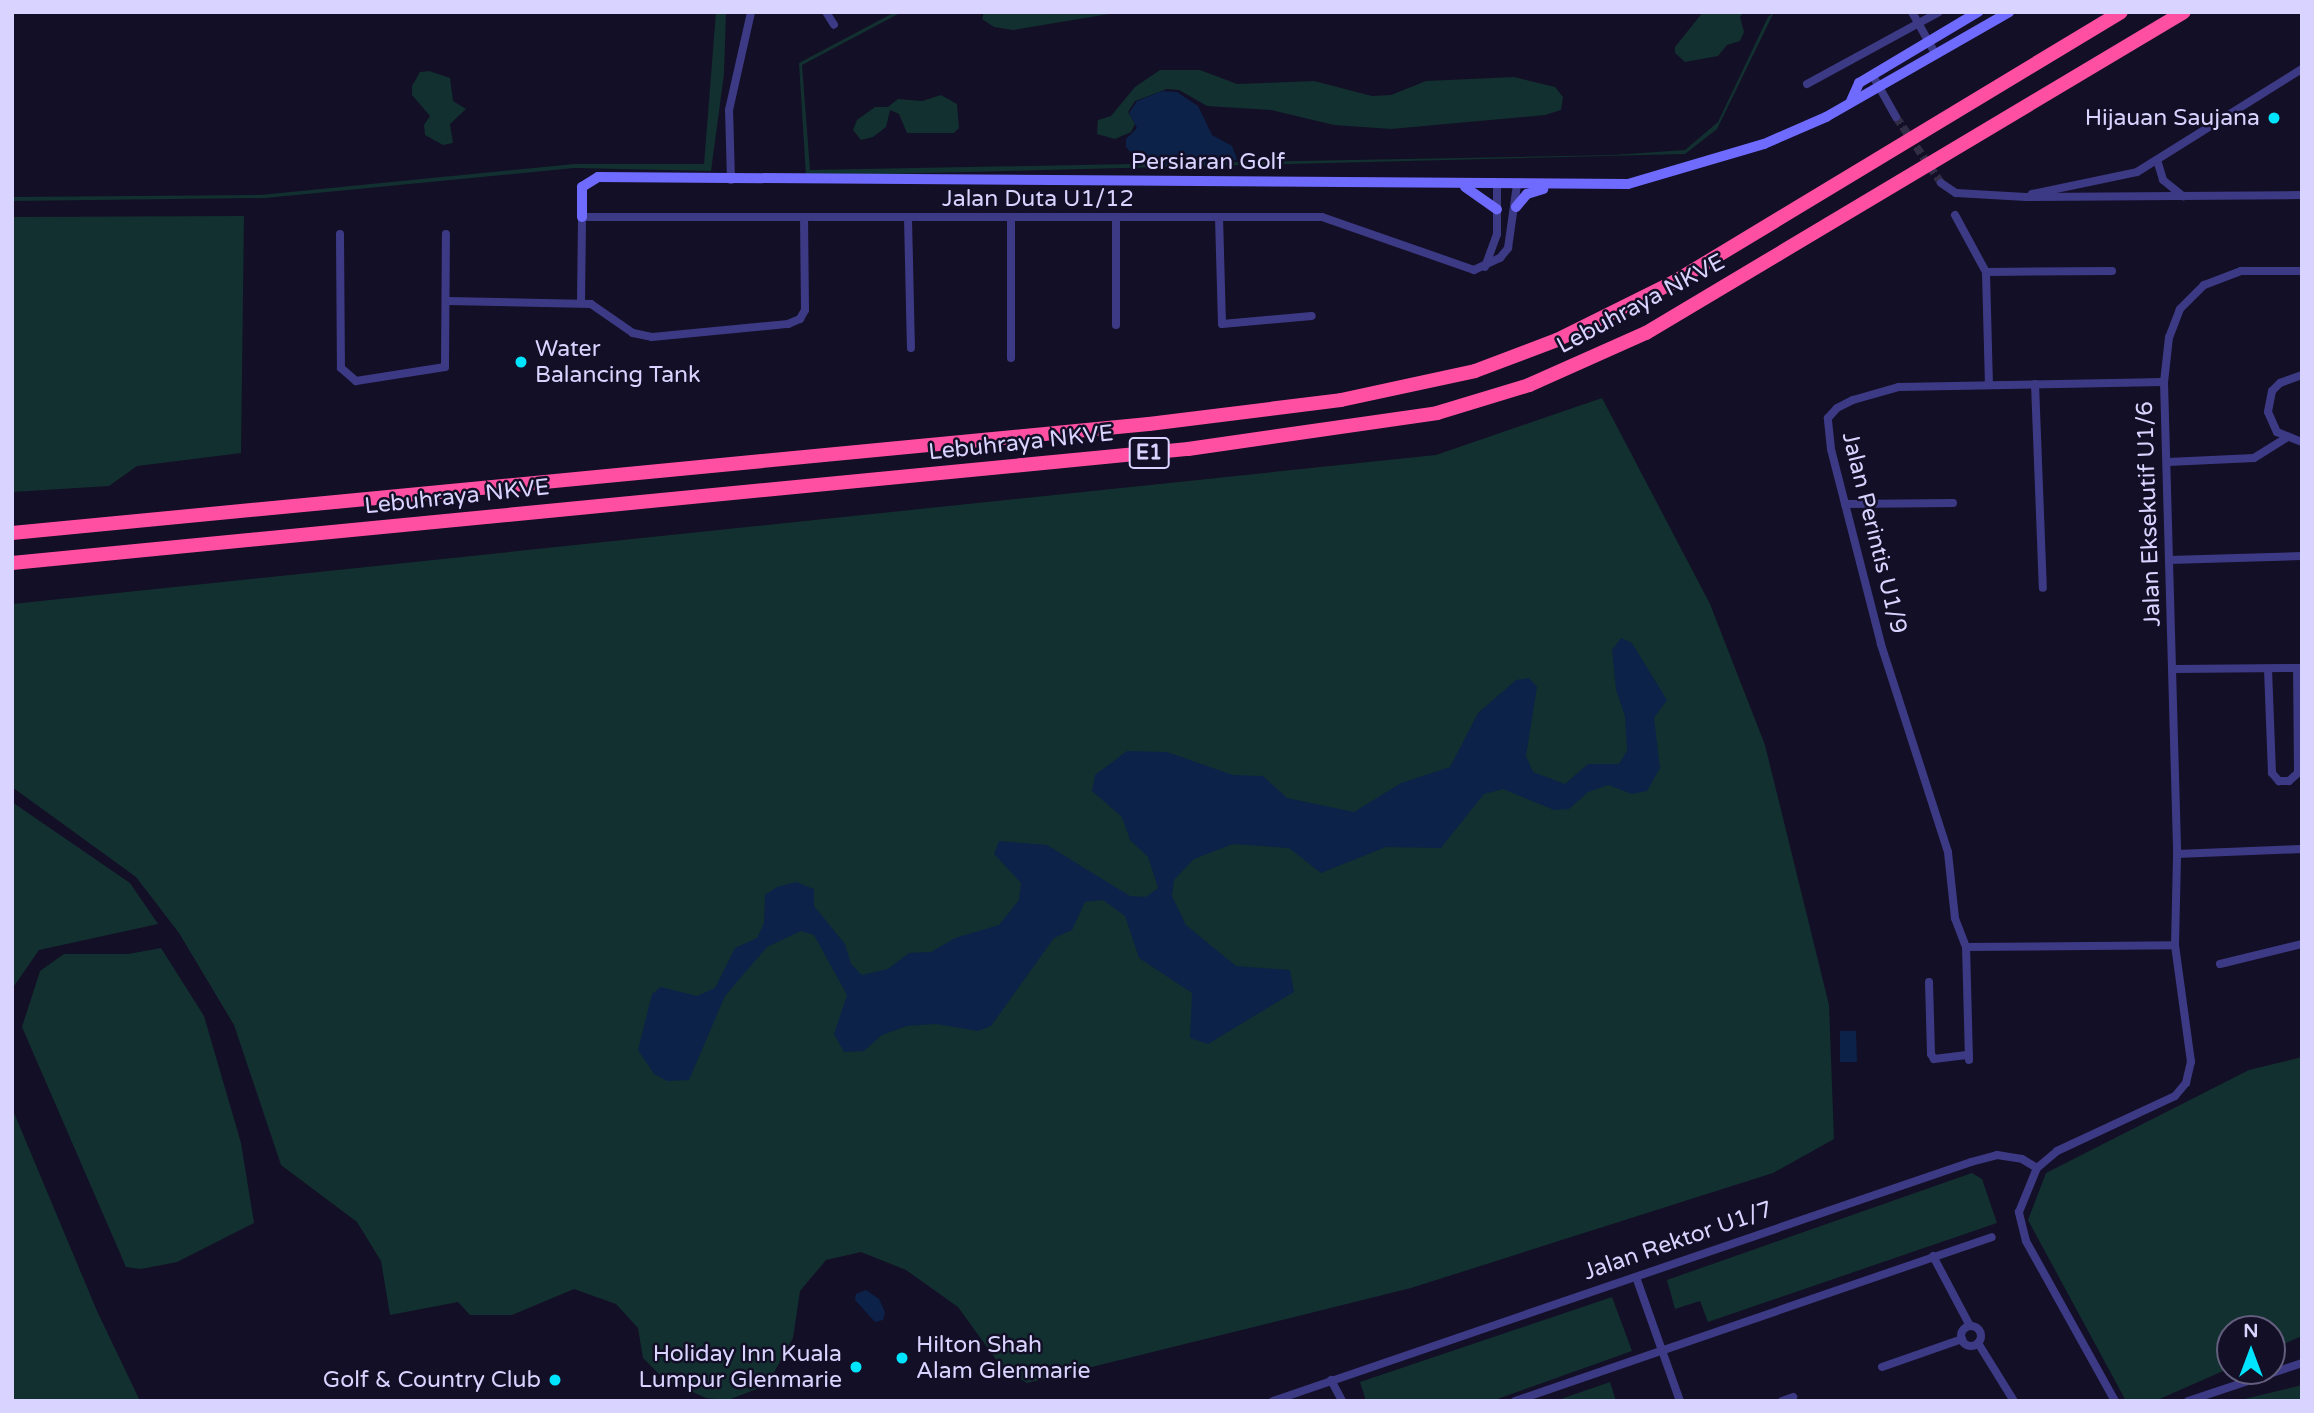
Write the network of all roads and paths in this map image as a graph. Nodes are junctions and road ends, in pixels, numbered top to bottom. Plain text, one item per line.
1 (751, 12) edge
2 (826, 12) edge
3 (1912, 12) edge
4 (1938, 12) edge
5 (1978, 12) edge
6 (2008, 12) edge
7 (2121, 12) edge
8 (2183, 12) edge
9 (1917, 24) junction
10 (834, 25) dead end
11 (1928, 42) junction
12 (1936, 55) junction
13 (2302, 69) edge
14 (1873, 76) junction
15 (1807, 84) dead end
16 (1879, 87) junction
17 (1851, 101) junction
18 (1896, 117) tunnel mouth
19 (2157, 160) junction
20 (731, 180) junction
21 (1941, 183) tunnel mouth
22 (1566, 184) junction
23 (1457, 185) junction
24 (1517, 185) junction
25 (1497, 186) junction
26 (2302, 195) edge
27 (2183, 196) junction
28 (2026, 197) junction
29 (1516, 207) junction
30 (1497, 209) junction
31 (1955, 215) dead end
32 (582, 217) junction
33 (1219, 217) junction
34 (908, 218) junction
35 (1011, 218) junction
36 (1116, 218) junction
37 (804, 219) junction
38 (446, 233) dead end
39 (340, 234) dead end
40 (1497, 234) junction
41 (1513, 235) junction
42 (1485, 267) junction
43 (2112, 271) dead end
44 (2302, 271) edge
45 (1986, 272) junction
46 (447, 301) junction
47 (581, 302) junction
48 (1312, 316) dead end
49 (1115, 325) dead end
50 (911, 348) dead end
51 (1011, 358) dead end
52 (2302, 375) edge
53 (2164, 382) junction
54 (2035, 384) junction
55 (1989, 385) junction
56 (2286, 438) junction
57 (2302, 442) edge
58 (2168, 462) junction
59 (1953, 503) dead end
60 (1845, 504) junction
61 (12, 533) edge
62 (2302, 556) edge
63 (2169, 560) junction
64 (12, 563) edge
65 (2043, 588) dead end
66 (2299, 668) edge
67 (2173, 669) junction
68 (2268, 669) junction
69 (2302, 849) edge
70 (2177, 854) junction
71 (2302, 944) edge
72 (2175, 945) junction
73 (1966, 947) junction
74 (2220, 964) dead end
75 (1929, 982) dead end
76 (2037, 1168) junction
77 (1992, 1237) dead end
78 (1933, 1256) junction
79 (1636, 1277) junction
80 (1970, 1326) junction
81 (1962, 1339) junction
82 (1978, 1343) junction
83 (1662, 1350) junction
84 (2302, 1363) edge
85 (1882, 1367) dead end
86 (1331, 1380) junction
87 (1793, 1397) dead end
88 (1273, 1401) edge
89 (1342, 1401) edge
90 (1515, 1401) edge
91 (1680, 1401) edge
92 (1782, 1401) edge
93 (2014, 1401) edge
94 (2115, 1401) edge
95 (2188, 1401) edge

1 - 20 street
2 - 10 street
3 - 9 street
4 - 9 street
5 - 11 street, Persiaran Golf
6 - 12 street, Persiaran Golf
7 - 61 highway, Lebuhraya NKVE / E1
8 - 64 highway, Lebuhraya NKVE / E1
9 - 11 street
9 - 15 street
11 - 12 street
11 - 14 street, Persiaran Golf
12 - 16 street, Persiaran Golf
13 - 19 street
14 - 16 street
14 - 17 street, Persiaran Golf
16 - 17 street, Persiaran Golf
16 - 18 street
17 - 22 street, Persiaran Golf
19 - 27 street
19 - 28 street
20 - 23 street, Persiaran Golf
20 - 32 street, Persiaran Golf
21 - 28 street
22 - 24 street, Persiaran Golf
22 - 29 street
23 - 25 street, Persiaran Golf
23 - 30 street
24 - 25 street, Persiaran Golf
24 - 29 street
25 - 30 street
26 - 27 street
27 - 28 street
29 - 41 street
30 - 40 street
31 - 45 street
32 - 37 street, Jalan Duta U1/12
32 - 47 street
33 - 36 street, Jalan Duta U1/12
33 - 42 street, Jalan Duta U1/12
33 - 48 street
34 - 35 street, Jalan Duta U1/12
34 - 37 street, Jalan Duta U1/12
34 - 50 street
35 - 36 street, Jalan Duta U1/12
35 - 51 street
36 - 49 street
37 - 47 street
38 - 46 street
39 - 46 street
40 - 41 street
40 - 42 street
41 - 42 street
43 - 45 street
44 - 53 street, Jalan Eksekutif U1/6
45 - 55 street
46 - 47 street
52 - 56 street
53 - 54 street, Jalan Perintis U1/9
53 - 58 street, Jalan Eksekutif U1/6
54 - 55 street, Jalan Perintis U1/9
54 - 65 street
55 - 60 street, Jalan Perintis U1/9
56 - 57 street
56 - 58 street
58 - 63 street, Jalan Eksekutif U1/6
59 - 60 street
60 - 73 street, Jalan Perintis U1/9
62 - 63 street
63 - 67 street, Jalan Eksekutif U1/6
66 - 68 street
66 - 68 street
67 - 68 street
67 - 70 street, Jalan Eksekutif U1/6
69 - 70 street
70 - 72 street, Jalan Eksekutif U1/6
71 - 74 street
72 - 73 street
72 - 76 street, Jalan Eksekutif U1/6
73 - 75 street, Jalan Perintis U1/9
76 - 79 street, Jalan Rektor U1/7
76 - 94 street
77 - 78 street
78 - 80 street
78 - 83 street
79 - 83 street
79 - 86 street, Jalan Rektor U1/7
80 - 81 street
80 - 82 street
81 - 82 street
81 - 85 street
82 - 93 street
83 - 90 street
83 - 91 street
84 - 95 street
86 - 88 street, Jalan Rektor U1/7
86 - 89 street
87 - 92 street

